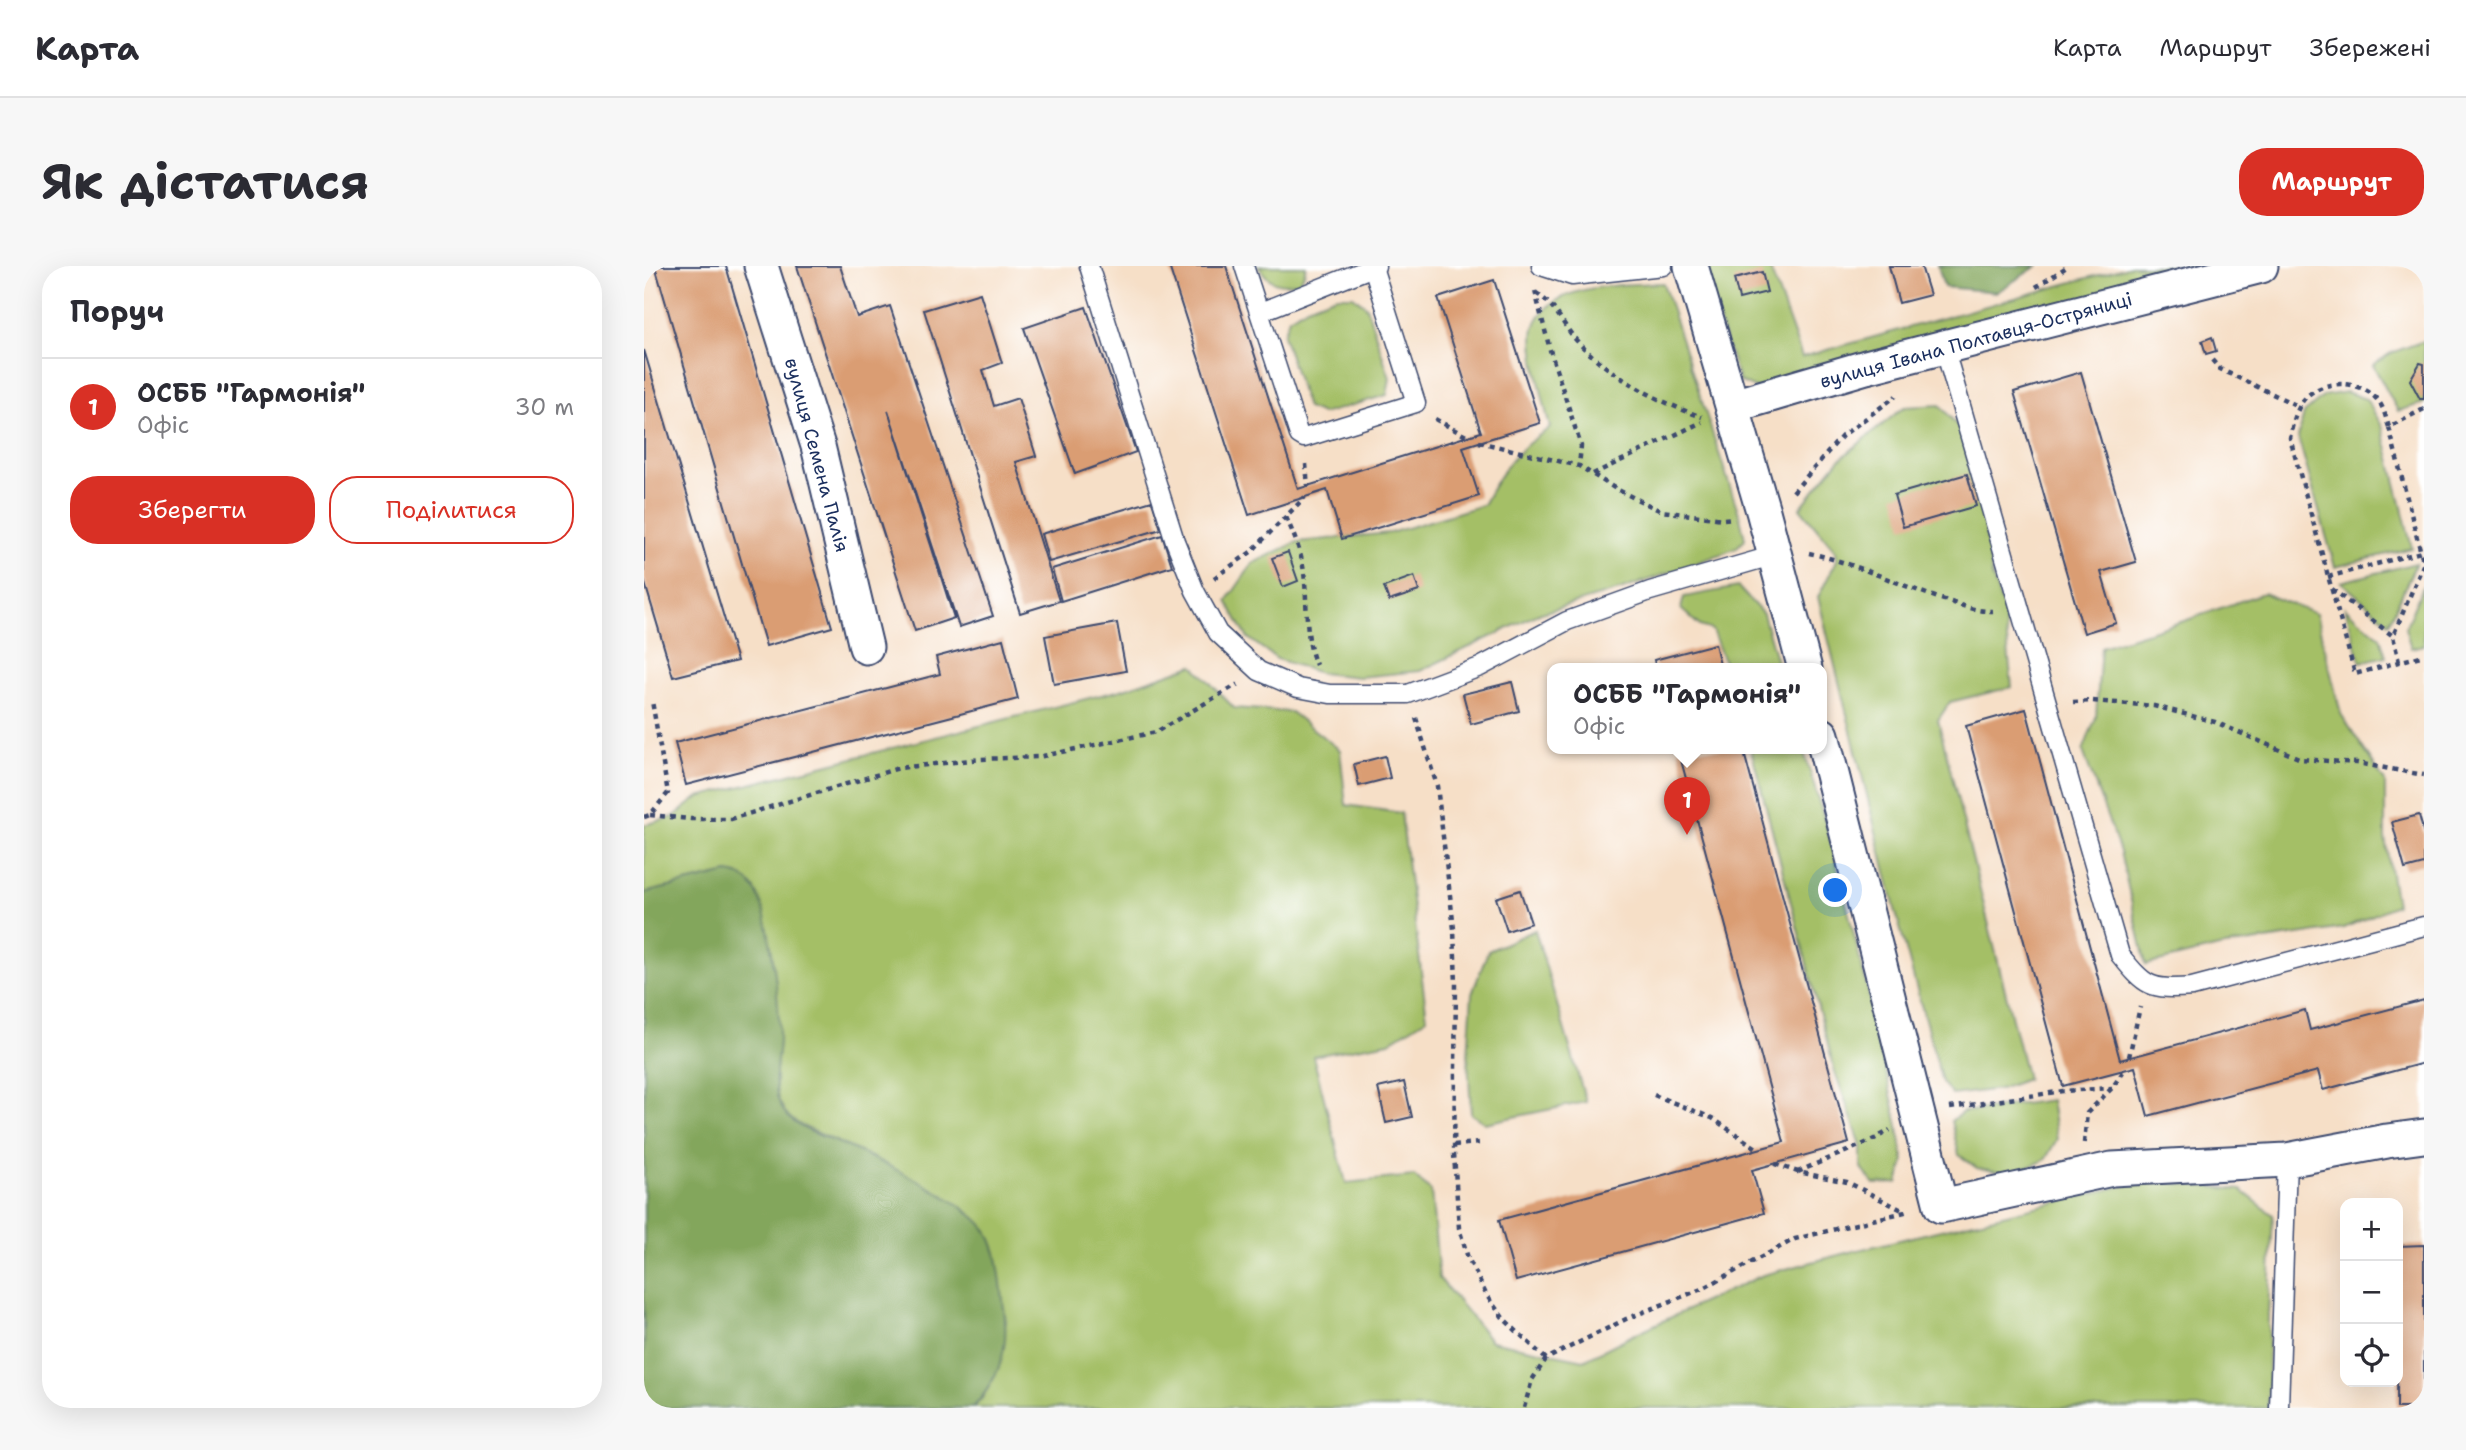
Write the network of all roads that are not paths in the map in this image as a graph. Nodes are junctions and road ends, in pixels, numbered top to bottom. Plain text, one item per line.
1 (761, 266) edge
2 (1089, 266) edge
3 (1244, 266) edge
4 (1663, 266) edge
5 (1691, 266) edge
6 (2261, 266) edge
7 (1374, 267) edge
8 (1539, 273) edge
9 (1260, 312) junction
10 (1949, 362) junction
11 (1733, 406) junction
12 (1775, 555) junction
13 (866, 647) dead end
14 (1803, 663) edge
15 (1827, 754) edge
16 (2424, 926) edge
17 (2424, 1136) edge
18 (2287, 1160) junction
19 (2279, 1408) edge

1 - 13 street, вулиця Семена Палія
2 - 12 lane
3 - 9 lane
4 - 8 lane
5 - 11 street
6 - 10 street, вулиця Івана Полтавця-Остряниці
7 - 9 lane
7 - 9 lane
10 - 11 street, вулиця Івана Полтавця-Остряниці
10 - 16 lane
11 - 12 street
12 - 14 street
15 - 18 street
17 - 18 street
18 - 19 lane

